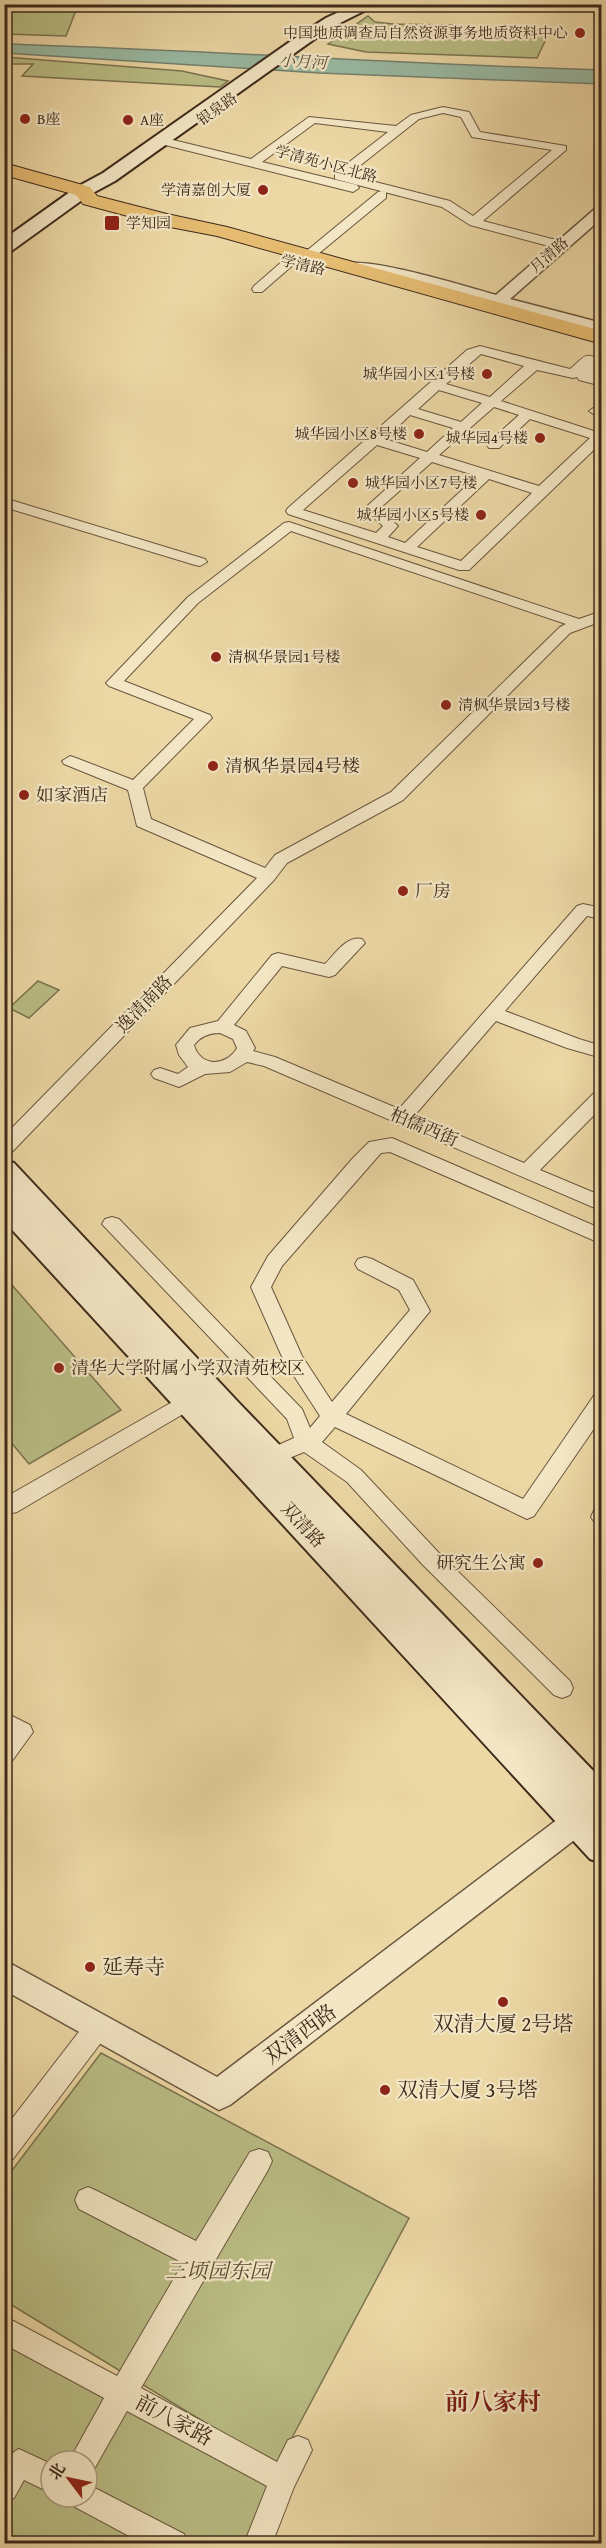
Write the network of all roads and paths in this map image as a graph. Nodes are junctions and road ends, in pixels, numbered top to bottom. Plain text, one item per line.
1 (362, 8) edge
2 (256, 78) junction
3 (398, 130) junction
4 (169, 143) junction
5 (255, 162) junction
6 (4, 169) edge
7 (4, 183) edge
8 (80, 200) junction
9 (602, 210) edge
10 (474, 222) junction
11 (560, 245) junction
12 (4, 248) edge
13 (298, 259) junction
14 (4, 263) edge
15 (332, 263) junction
16 (258, 289) dead end
17 (498, 301) junction
18 (602, 328) edge
19 (602, 338) edge
20 (598, 354) edge
21 (534, 365) junction
22 (602, 382) edge
23 (437, 384) junction
24 (492, 402) junction
25 (602, 406) edge
26 (406, 412) junction
27 (528, 414) junction
28 (602, 416) edge
29 (463, 427) junction
30 (600, 435) edge
31 (375, 440) junction
32 (494, 445) dead end
33 (430, 457) junction
34 (487, 474) junction
35 (542, 491) junction
36 (4, 502) edge
37 (378, 539) junction
38 (408, 548) junction
39 (200, 562) dead end
40 (602, 615) edge
41 (580, 624) junction
42 (70, 761) dead end
43 (135, 787) junction
44 (268, 876) junction
45 (602, 914) edge
46 (356, 943) dead end
47 (493, 1013) junction
48 (223, 1027) junction
49 (602, 1052) edge
50 (244, 1055) junction
51 (203, 1067) junction
52 (160, 1074) dead end
53 (602, 1095) edge
54 (402, 1118) junction
55 (4, 1148) edge
56 (4, 1170) edge
57 (527, 1172) junction
58 (4, 1203) edge
59 (602, 1204) edge
60 (112, 1224) dead end
61 (602, 1237) edge
62 (365, 1264) dead end
63 (602, 1400) edge
64 (188, 1401) junction
65 (331, 1416) junction
66 (306, 1442) junction
67 (261, 1462) junction
68 (4, 1507) edge
69 (562, 1688) dead end
70 (4, 1722) edge
71 (4, 1754) edge
72 (593, 1801) edge
73 (602, 1848) edge
74 (4, 1974) edge
75 (97, 2028) junction
76 (4, 2150) edge
77 (259, 2161) dead end
78 (88, 2199) dead end
79 (201, 2258) junction
80 (4, 2329) edge
81 (121, 2392) junction
82 (90, 2449) edge
83 (298, 2450) dead end
84 (39, 2473) edge
85 (283, 2480) junction
86 (4, 2488) edge
87 (99, 2504) edge
88 (174, 2544) edge
89 (258, 2544) edge

1 - 2 main road, 银泉路
2 - 4 main road, 银泉路
2 - 8 main road, 银泉路
3 - 5 street
3 - 10 street
3 - 10 street
4 - 5 street, 学清苑小区北路
4 - 8 main road, 银泉路
5 - 13 street, 学清苑小区北路
6 - 8 main road, 学清路
7 - 8 main road, 学清路
8 - 12 main road
8 - 13 main road, 学清路
8 - 14 main road
9 - 11 street, 月清路
10 - 11 street
11 - 17 street, 月清路
13 - 15 main road, 学清路
13 - 16 street, 学清苑小区北路
13 - 20 main road, 学清路
15 - 17 street, 学清路
15 - 19 main road, 学清路
17 - 18 street, 学清路
20 - 21 street
20 - 22 street
21 - 23 street
21 - 24 street
23 - 24 street
23 - 26 street
24 - 27 street
24 - 29 street
25 - 28 street
26 - 29 street
26 - 31 street
27 - 30 street
27 - 32 street
29 - 33 street
30 - 35 street
31 - 33 street
31 - 37 street
33 - 34 street
33 - 37 street
34 - 35 street
34 - 38 street
35 - 38 street
36 - 39 street
37 - 38 street
40 - 41 street
41 - 43 street
41 - 44 street, 逸清南路
42 - 43 street
43 - 44 street
44 - 55 street, 逸清南路
45 - 47 street
46 - 48 street
47 - 49 street
47 - 54 street
48 - 50 street
48 - 51 street
50 - 51 street
50 - 54 street, 柏儒西街
51 - 52 street
53 - 57 street
54 - 57 street, 柏儒西街
56 - 67 main road, 双清路
57 - 59 street, 柏儒西街
58 - 64 main road, 双清路
60 - 66 street
61 - 65 street
62 - 65 street
63 - 65 street
64 - 67 main road, 双清路
64 - 68 street
65 - 66 street
66 - 67 street
66 - 69 street
67 - 72 main road, 双清路
70 - 71 street
72 - 73 main road, 双清路
72 - 75 street, 双清西路
74 - 75 street, 双清西路
75 - 76 street
77 - 79 street
78 - 79 street
79 - 81 street
80 - 81 street, 前八家路
81 - 82 street
81 - 85 street, 前八家路
83 - 85 street
84 - 86 street
85 - 89 street
87 - 88 street

